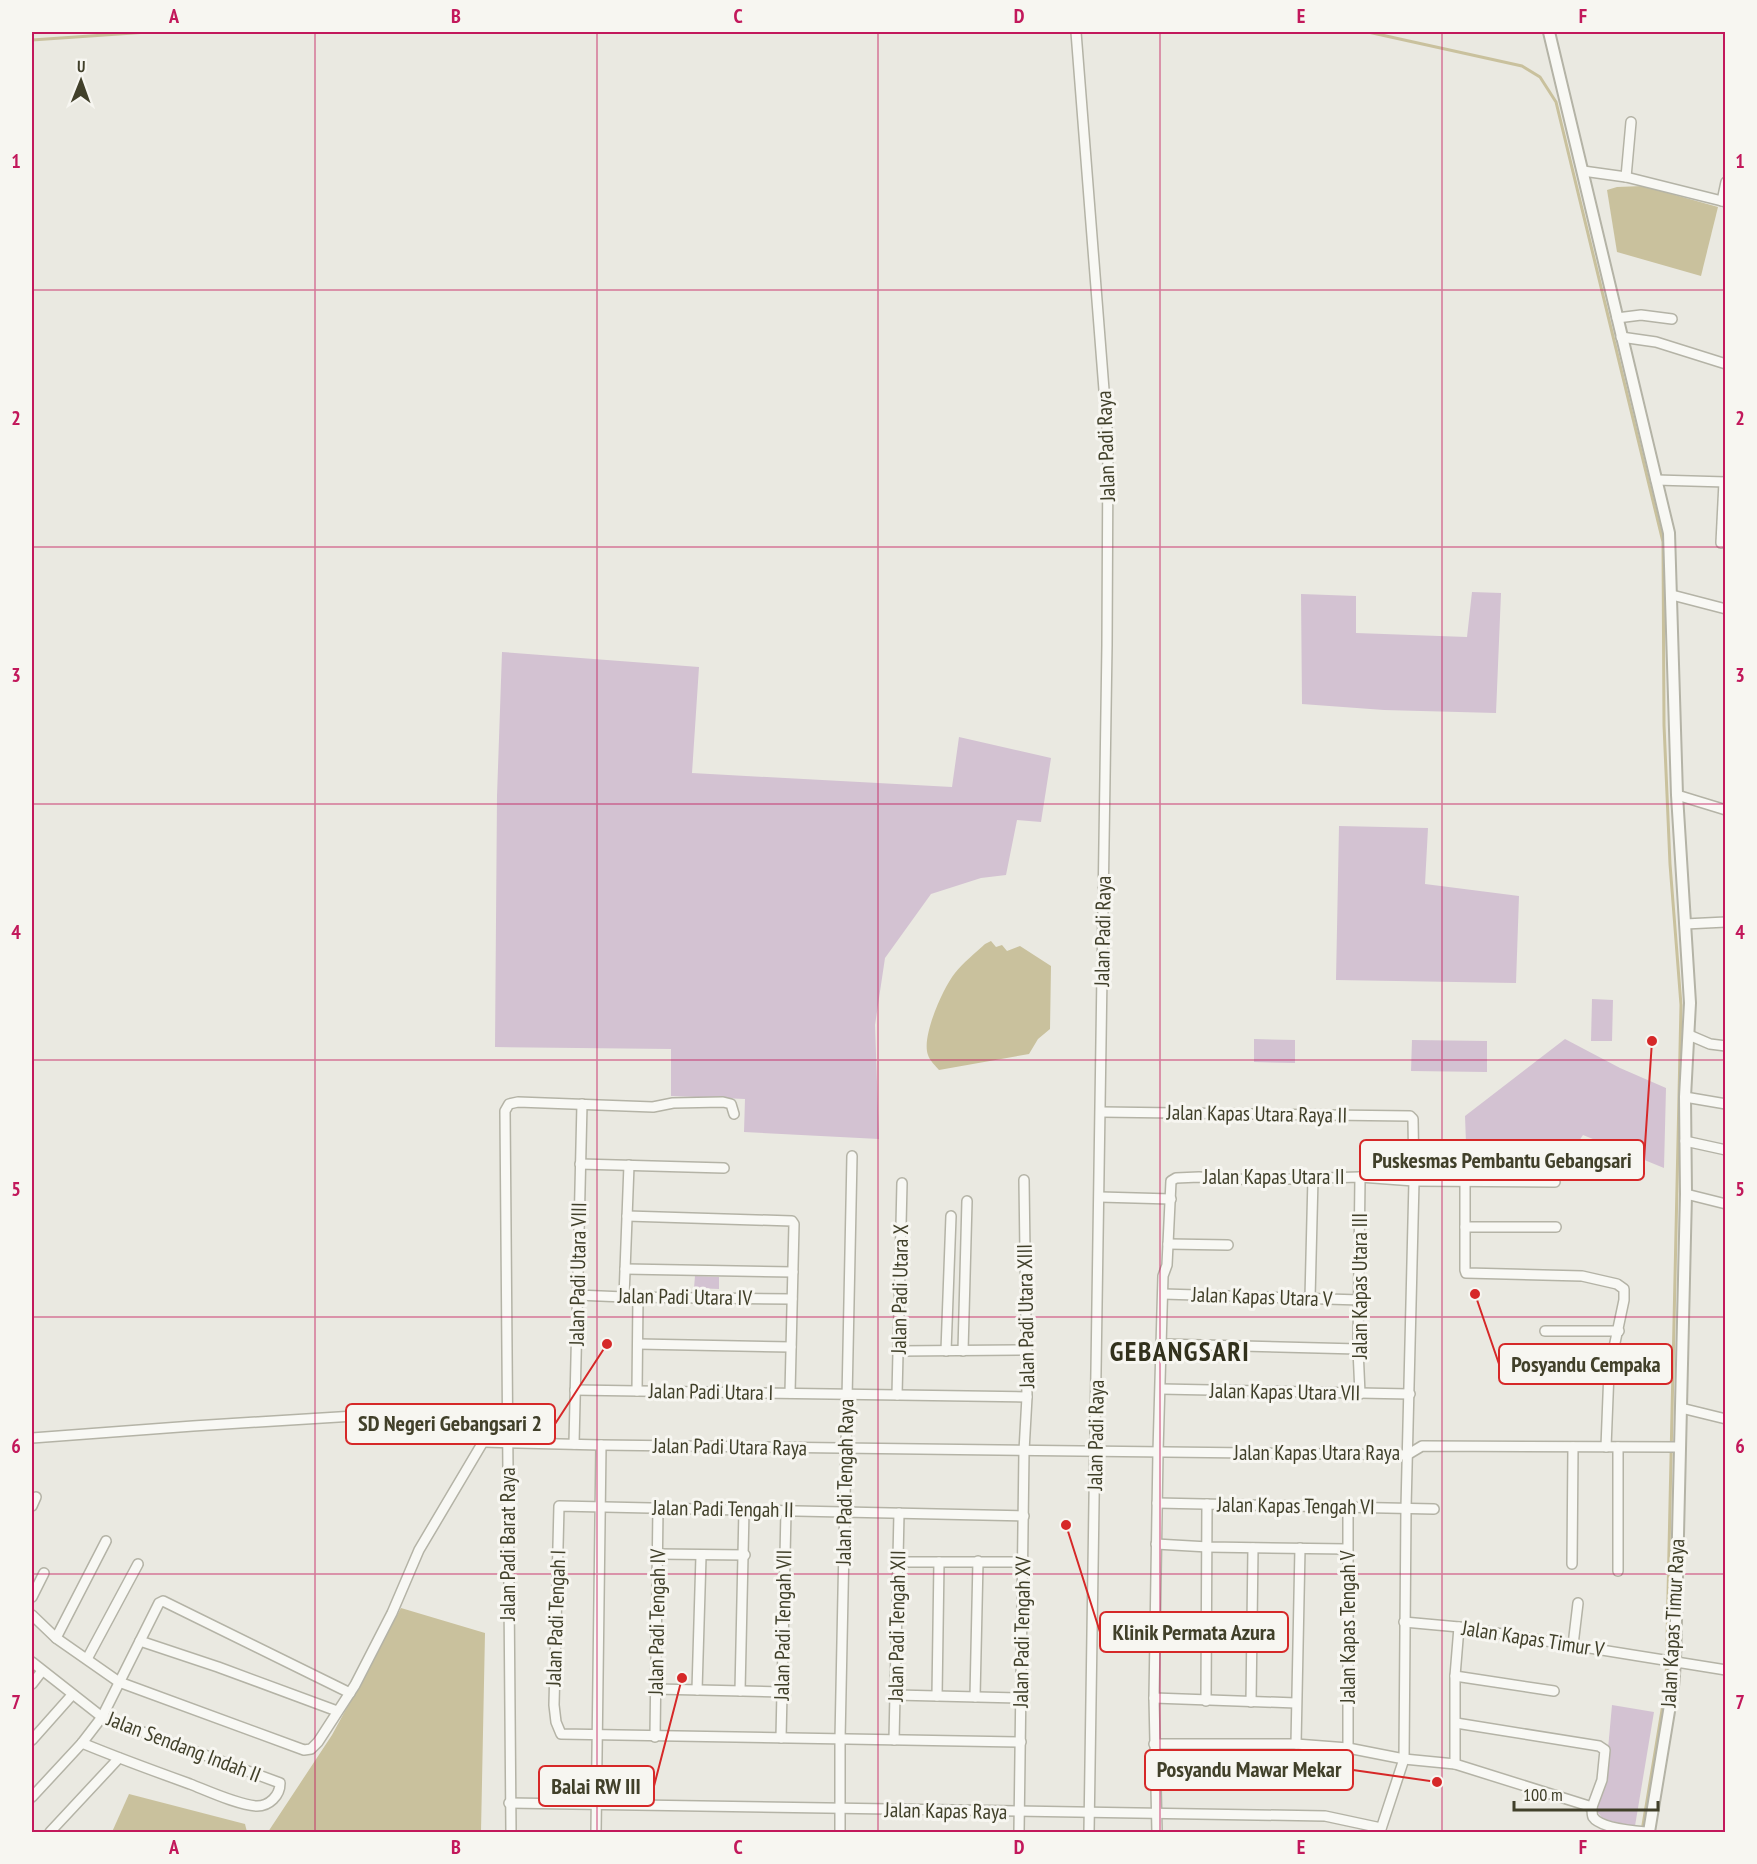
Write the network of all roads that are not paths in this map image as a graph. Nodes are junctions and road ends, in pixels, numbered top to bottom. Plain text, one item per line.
1 (1076, 32) edge
2 (1549, 32) edge
3 (1631, 122) dead end
4 (1582, 171) junction
5 (1626, 177) junction
6 (1725, 182) edge
7 (1724, 202) edge
8 (1617, 318) junction
9 (1672, 319) dead end
10 (1621, 337) junction
11 (1725, 364) edge
12 (1656, 480) junction
13 (1725, 482) edge
14 (1721, 543) dead end
15 (1672, 596) junction
16 (1725, 609) edge
17 (1677, 795) junction
18 (1725, 810) edge
19 (1725, 922) edge
20 (1685, 924) junction
21 (1689, 1035) junction
22 (1725, 1046) edge
23 (1685, 1096) junction
24 (582, 1104) junction
25 (1725, 1104) edge
26 (1101, 1112) junction
27 (734, 1114) dead end
28 (1684, 1141) junction
29 (1725, 1150) edge
30 (852, 1156) dead end
31 (580, 1164) junction
32 (629, 1165) junction
33 (724, 1168) dead end
34 (1360, 1177) junction
35 (1313, 1178) junction
36 (1024, 1180) dead end
37 (1465, 1180) junction
38 (1414, 1181) junction
39 (1556, 1182) dead end
40 (902, 1183) dead end
41 (1686, 1194) junction
42 (1100, 1197) junction
43 (1171, 1199) junction
44 (967, 1201) dead end
45 (1725, 1204) edge
46 (627, 1216) junction
47 (951, 1216) dead end
48 (1465, 1227) junction
49 (1556, 1227) dead end
50 (1168, 1244) junction
51 (1228, 1245) dead end
52 (625, 1269) junction
53 (793, 1272) junction
54 (949, 1282) junction
55 (965, 1283) junction
56 (1163, 1294) junction
57 (577, 1295) junction
58 (624, 1297) junction
59 (638, 1297) junction
60 (1310, 1298) junction
61 (792, 1299) junction
62 (1360, 1300) junction
63 (1545, 1331) dead end
64 (1619, 1331) junction
65 (638, 1344) junction
66 (1162, 1344) junction
67 (791, 1347) junction
68 (1358, 1349) junction
69 (1027, 1350) junction
70 (899, 1351) junction
71 (946, 1351) junction
72 (963, 1351) junction
73 (1161, 1389) junction
74 (575, 1390) junction
75 (637, 1391) junction
76 (790, 1393) junction
77 (846, 1394) junction
78 (1360, 1394) junction
79 (1410, 1394) junction
80 (897, 1395) junction
81 (1027, 1397) junction
82 (1681, 1408) junction
83 (1725, 1419) edge
84 (32, 1438) edge
85 (483, 1442) junction
86 (502, 1442) junction
87 (574, 1444) junction
88 (601, 1445) junction
89 (1573, 1447) junction
90 (1606, 1447) junction
91 (1618, 1447) junction
92 (1673, 1447) junction
93 (845, 1449) junction
94 (1024, 1451) junction
95 (1096, 1452) junction
96 (1158, 1452) junction
97 (1407, 1455) junction
98 (1157, 1503) junction
99 (1207, 1504) junction
100 (600, 1507) junction
101 (1348, 1507) junction
102 (658, 1508) junction
103 (1406, 1508) junction
104 (1434, 1509) dead end
105 (744, 1510) junction
106 (786, 1511) junction
107 (845, 1512) junction
108 (899, 1513) junction
109 (1024, 1516) junction
110 (106, 1541) dead end
111 (1156, 1544) junction
112 (1208, 1547) junction
113 (1253, 1548) junction
114 (1300, 1548) junction
115 (1347, 1549) junction
116 (658, 1554) junction
117 (745, 1555) junction
118 (701, 1556) junction
119 (978, 1561) junction
120 (898, 1562) junction
121 (939, 1562) junction
122 (1024, 1562) junction
123 (138, 1564) dead end
124 (1572, 1564) dead end
125 (1618, 1570) dead end
126 (44, 1573) dead end
127 (32, 1598) edge
128 (1578, 1603) dead end
129 (32, 1615) edge
130 (1404, 1622) junction
131 (1459, 1627) junction
132 (56, 1638) junction
133 (140, 1641) junction
134 (1573, 1645) junction
135 (87, 1659) junction
136 (1674, 1661) junction
137 (32, 1662) edge
138 (1725, 1670) edge
139 (42, 1671) junction
140 (1455, 1676) junction
141 (119, 1682) junction
142 (32, 1684) edge
143 (656, 1689) junction
144 (697, 1690) junction
145 (740, 1691) junction
146 (1554, 1691) dead end
147 (782, 1692) junction
148 (350, 1693) junction
149 (72, 1695) junction
150 (896, 1695) junction
151 (937, 1696) junction
152 (975, 1697) junction
153 (1021, 1698) junction
154 (1155, 1698) junction
155 (1206, 1701) junction
156 (1251, 1702) junction
157 (1296, 1703) junction
158 (337, 1711) junction
159 (102, 1717) junction
160 (1456, 1723) junction
161 (597, 1736) junction
162 (655, 1737) junction
163 (781, 1738) junction
164 (840, 1739) junction
165 (32, 1740) edge
166 (894, 1740) junction
167 (1021, 1742) junction
168 (82, 1743) junction
169 (1155, 1744) junction
170 (1296, 1744) junction
171 (1348, 1748) junction
172 (119, 1758) junction
173 (1404, 1759) junction
174 (1455, 1764) junction
175 (32, 1797) edge
176 (509, 1803) junction
177 (596, 1805) junction
178 (1592, 1807) junction
179 (839, 1809) junction
180 (1020, 1813) junction
181 (1090, 1814) junction
182 (1157, 1815) junction
183 (1381, 1830) edge
184 (50, 1833) edge
185 (511, 1833) edge
186 (596, 1833) edge
187 (840, 1833) edge
188 (1019, 1833) edge
189 (1089, 1833) edge
190 (1157, 1833) edge
191 (1647, 1833) edge

1 - 26 street, Jalan Padi Raya
2 - 4 street, Jalan Kapas Timur Raya
3 - 5 street
4 - 5 street
4 - 8 street, Jalan Kapas Timur Raya
5 - 7 street
6 - 7 street
8 - 9 street
8 - 10 street, Jalan Kapas Timur Raya
10 - 11 street
10 - 12 street, Jalan Kapas Timur Raya
12 - 13 street
12 - 15 street, Jalan Kapas Timur Raya
13 - 14 street
15 - 16 street
15 - 17 street, Jalan Kapas Timur Raya
17 - 18 street
17 - 20 street, Jalan Kapas Timur Raya
19 - 20 street
20 - 21 street, Jalan Kapas Timur Raya
21 - 22 street
21 - 23 street, Jalan Kapas Timur Raya
23 - 25 street
23 - 28 street, Jalan Kapas Timur Raya
24 - 27 street
24 - 31 street, Jalan Padi Utara VIII
24 - 86 street, Jalan Padi Barat Raya
26 - 38 street, Jalan Kapas Utara Raya II
26 - 42 street, Jalan Padi Raya
28 - 29 street
28 - 41 street, Jalan Kapas Timur Raya
30 - 77 street, Jalan Padi Tengah Raya
31 - 32 street
31 - 57 street, Jalan Padi Utara VIII
32 - 33 street
32 - 46 street
34 - 35 street, Jalan Kapas Utara II
34 - 38 street, Jalan Kapas Utara II
34 - 62 street, Jalan Kapas Utara III
35 - 43 street, Jalan Kapas Utara II
35 - 60 street
36 - 69 street, Jalan Padi Utara XIII
37 - 38 street, Jalan Kapas Utara II
37 - 39 street, Jalan Kapas Utara II
37 - 48 street
38 - 79 street
40 - 70 street, Jalan Padi Utara X
41 - 45 street
41 - 82 street, Jalan Kapas Timur Raya
42 - 43 street
42 - 95 street, Jalan Padi Raya
43 - 50 street
44 - 55 street
46 - 52 street
46 - 53 street
47 - 54 street
48 - 49 street
48 - 64 street
50 - 51 street
50 - 56 street
52 - 53 street, Jalan Padi Utara IV
52 - 58 street
53 - 61 street
54 - 55 street
54 - 71 street
55 - 72 street
56 - 60 street, Jalan Kapas Utara V
56 - 66 street
57 - 58 street, Jalan Padi Utara IV
57 - 74 street, Jalan Padi Utara VIII
58 - 59 street, Jalan Padi Utara IV
59 - 61 street, Jalan Padi Utara IV
59 - 65 street
60 - 62 street, Jalan Kapas Utara V
61 - 67 street
62 - 68 street, Jalan Kapas Utara III
63 - 64 street
64 - 90 street
65 - 67 street
65 - 75 street
66 - 68 street
66 - 73 street
67 - 76 street
68 - 78 street, Jalan Kapas Utara III
69 - 72 street
69 - 81 street, Jalan Padi Utara XIII
70 - 71 street
70 - 80 street, Jalan Padi Utara X
71 - 72 street
73 - 78 street, Jalan Kapas Utara VII
73 - 96 street
74 - 75 street, Jalan Padi Utara I
74 - 87 street, Jalan Padi Utara VIII
75 - 76 street, Jalan Padi Utara I
76 - 77 street, Jalan Padi Utara I
77 - 80 street, Jalan Padi Utara I
77 - 93 street, Jalan Padi Tengah Raya
78 - 79 street, Jalan Kapas Utara VII
79 - 97 street
80 - 81 street, Jalan Padi Utara I
81 - 94 street, Jalan Padi Utara XIII
82 - 83 street
82 - 92 street, Jalan Kapas Timur Raya
84 - 85 street
85 - 86 street, Jalan Padi Utara Raya
85 - 148 street
86 - 87 street, Jalan Padi Utara Raya
86 - 176 street, Jalan Padi Barat Raya
87 - 88 street, Jalan Padi Utara Raya
88 - 93 street, Jalan Padi Utara Raya
88 - 100 street, Jalan Padi Tengah I
89 - 90 street, Jalan Kapas Utara Raya
89 - 97 street, Jalan Kapas Utara Raya
89 - 124 street
90 - 91 street, Jalan Kapas Utara Raya
91 - 92 street, Jalan Kapas Utara Raya
91 - 125 street
92 - 136 street, Jalan Kapas Timur Raya
93 - 94 street, Jalan Padi Utara Raya
93 - 107 street, Jalan Padi Tengah Raya
94 - 95 street, Jalan Padi Utara Raya
94 - 109 street, Jalan Padi Tengah XV
95 - 96 street, Jalan Kapas Utara Raya
95 - 181 street, Jalan Padi Raya
96 - 97 street, Jalan Kapas Utara Raya
96 - 98 street
97 - 103 street
98 - 99 street, Jalan Kapas Tengah VI
98 - 111 street
99 - 101 street, Jalan Kapas Tengah VI
99 - 112 street
100 - 102 street, Jalan Padi Tengah II
100 - 161 street, Jalan Padi Tengah I
100 - 161 street, Jalan Padi Tengah I
101 - 103 street, Jalan Kapas Tengah VI
101 - 115 street, Jalan Kapas Tengah V
102 - 105 street, Jalan Padi Tengah II
102 - 116 street, Jalan Padi Tengah IV
103 - 104 street, Jalan Kapas Tengah VI
103 - 130 street
105 - 106 street, Jalan Padi Tengah II
105 - 117 street
106 - 107 street, Jalan Padi Tengah II
106 - 147 street, Jalan Padi Tengah VII
107 - 108 street, Jalan Padi Tengah II
107 - 164 street, Jalan Padi Tengah Raya
108 - 109 street, Jalan Padi Tengah II
108 - 120 street, Jalan Padi Tengah XII
109 - 122 street, Jalan Padi Tengah XV
110 - 132 street
111 - 112 street
111 - 154 street
112 - 113 street
112 - 155 street
113 - 114 street
113 - 156 street
114 - 115 street
114 - 157 street
115 - 171 street, Jalan Kapas Tengah V
116 - 118 street
116 - 143 street, Jalan Padi Tengah IV
117 - 118 street
117 - 145 street
118 - 144 street
119 - 121 street
119 - 122 street
119 - 152 street
120 - 121 street
120 - 150 street, Jalan Padi Tengah XII
121 - 151 street
122 - 153 street, Jalan Padi Tengah XV
123 - 135 street
126 - 127 street
128 - 134 street
129 - 132 street
130 - 131 street, Jalan Kapas Timur V
130 - 173 street
131 - 134 street, Jalan Kapas Timur V
131 - 140 street
132 - 135 street
133 - 141 street
133 - 148 street
133 - 158 street
134 - 136 street, Jalan Kapas Timur V
135 - 141 street
136 - 138 street, Jalan Kapas Timur V
136 - 191 street, Jalan Kapas Timur Raya
137 - 139 street, Jalan Sendang Indah II
139 - 142 street
139 - 149 street, Jalan Sendang Indah II
140 - 146 street
140 - 160 street
141 - 158 street
141 - 159 street
143 - 144 street
143 - 162 street, Jalan Padi Tengah IV
144 - 145 street
145 - 147 street
147 - 163 street, Jalan Padi Tengah VII
148 - 158 street
149 - 159 street, Jalan Sendang Indah II
149 - 165 street
150 - 151 street
150 - 166 street, Jalan Padi Tengah XII
151 - 152 street
152 - 153 street
153 - 167 street, Jalan Padi Tengah XV
154 - 155 street
154 - 169 street
155 - 156 street
156 - 157 street
157 - 170 street
159 - 168 street
159 - 172 street, Jalan Sendang Indah II
160 - 174 street
160 - 178 street
161 - 162 street
161 - 177 street, Jalan Padi Tengah I
162 - 163 street
163 - 164 street
164 - 166 street
164 - 179 street, Jalan Padi Tengah Raya
166 - 167 street
167 - 180 street, Jalan Padi Tengah XV
168 - 172 street
168 - 175 street
169 - 170 street
169 - 182 street
170 - 171 street
171 - 173 street
172 - 184 street
173 - 174 street
173 - 183 street
174 - 178 street
176 - 177 street, Jalan Kapas Raya
176 - 185 street, Jalan Padi Barat Raya
177 - 179 street, Jalan Kapas Raya
177 - 186 street, Jalan Padi Tengah I
178 - 191 street
179 - 180 street, Jalan Kapas Raya
179 - 187 street, Jalan Padi Tengah Raya
180 - 181 street, Jalan Kapas Raya
180 - 188 street, Jalan Padi Tengah XV
181 - 182 street, Jalan Kapas Raya
181 - 189 street, Jalan Padi Raya
182 - 183 street, Jalan Kapas Raya
182 - 190 street

